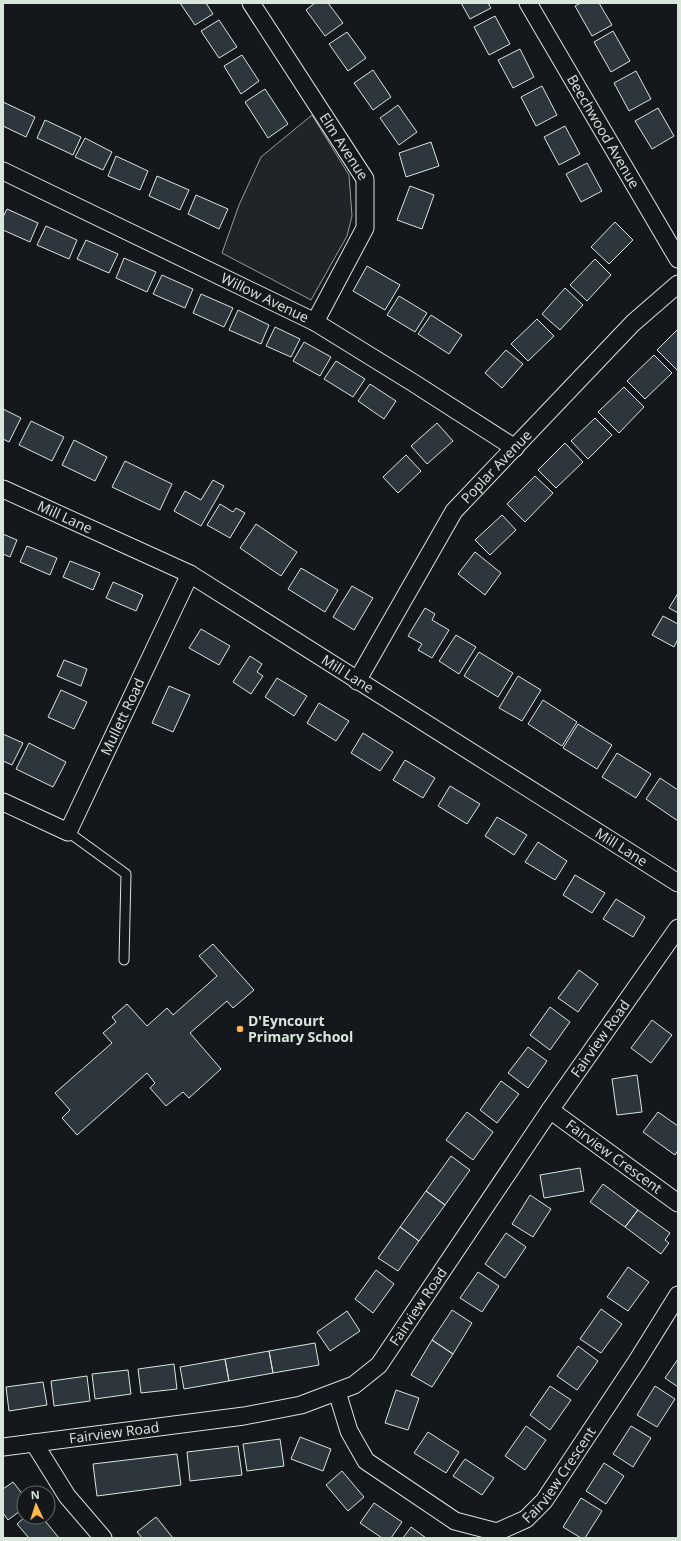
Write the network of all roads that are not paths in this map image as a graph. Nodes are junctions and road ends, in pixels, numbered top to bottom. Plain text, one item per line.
1 (251, 3) edge
2 (528, 3) edge
3 (3, 171) edge
4 (678, 259) edge
5 (678, 284) edge
6 (315, 322) junction
7 (515, 448) junction
8 (3, 489) edge
9 (190, 574) junction
10 (357, 681) junction
11 (3, 802) edge
12 (68, 832) junction
13 (678, 883) edge
14 (678, 928) edge
15 (124, 960) dead end
16 (550, 1110) junction
17 (678, 1203) edge
18 (678, 1295) edge
19 (337, 1392) junction
20 (34, 1443) junction
21 (3, 1447) edge
22 (498, 1535) edge
23 (103, 1538) edge

1 - 6 street, Elm Avenue
2 - 4 street, Beechwood Avenue
3 - 6 street, Willow Avenue
5 - 7 street, Poplar Avenue
6 - 7 street, Willow Avenue
7 - 10 street, Poplar Avenue
8 - 9 street, Mill Lane
9 - 10 street, Mill Lane
9 - 12 street, Mullett Road
10 - 13 street, Mill Lane
11 - 12 street
12 - 15 lane
14 - 16 street, Fairview Road
16 - 17 street, Fairview Crescent
16 - 19 street, Fairview Road
18 - 22 street, Fairview Crescent
19 - 20 street, Fairview Road
19 - 22 street, Fairview Crescent
20 - 21 street, Fairview Road
20 - 23 street

